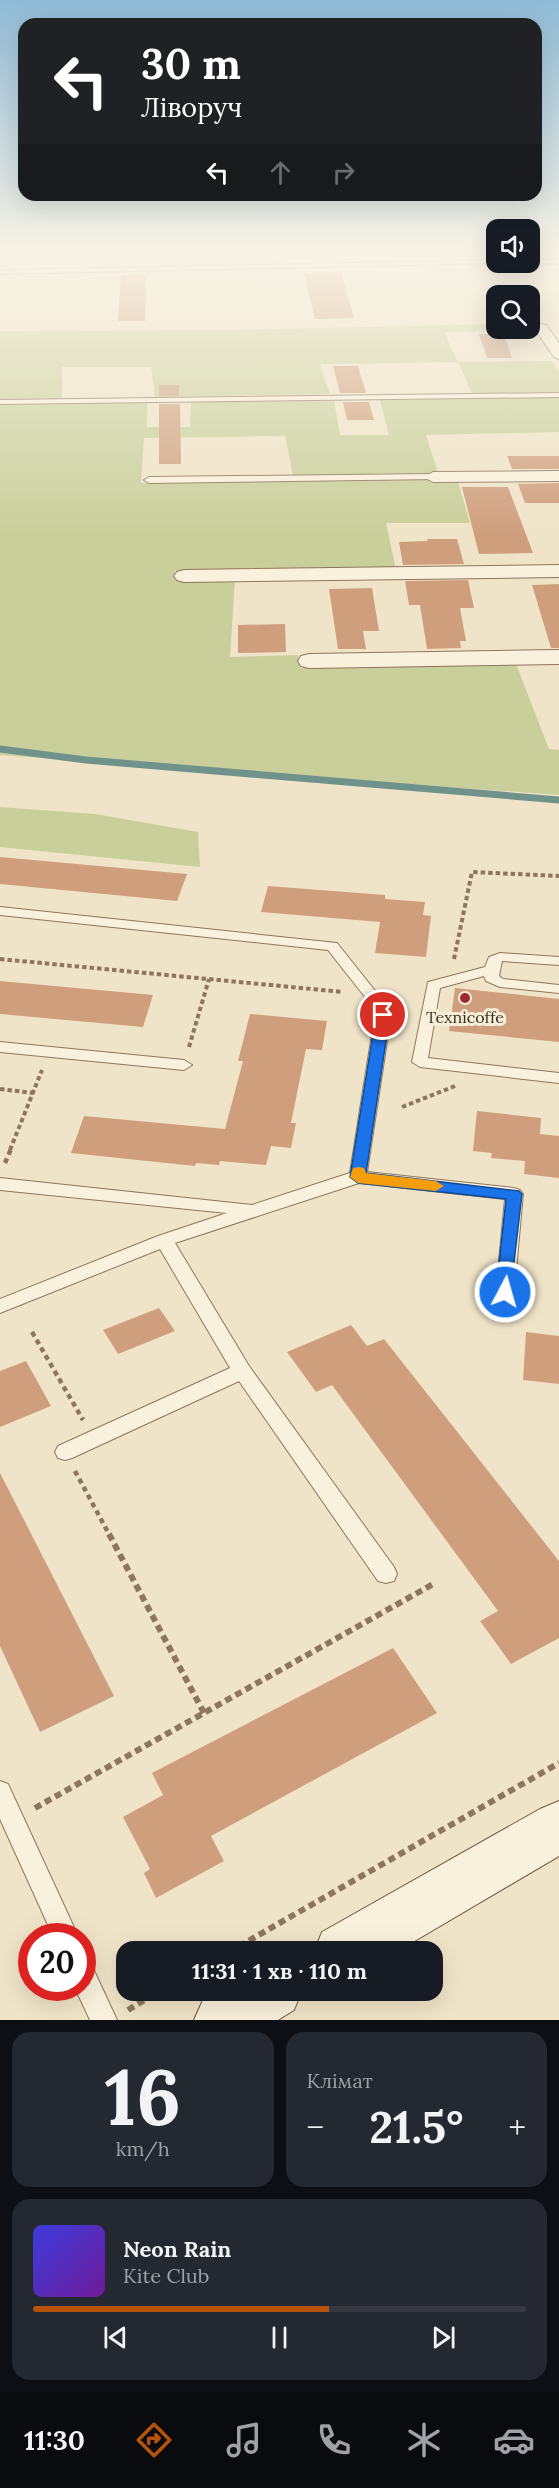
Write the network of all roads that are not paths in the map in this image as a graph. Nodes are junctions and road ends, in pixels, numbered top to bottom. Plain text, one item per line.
1 (559, 395) edge
2 (0, 402) edge
3 (559, 476) edge
4 (433, 477) joint
5 (149, 480) dead end
6 (559, 571) edge
7 (184, 576) dead end
8 (559, 657) edge
9 (309, 661) dead end
10 (0, 911) edge
11 (559, 961) edge
12 (492, 970) junction
13 (559, 989) edge
14 (0, 1047) edge
15 (184, 1065) road end
16 (559, 1078) edge
17 (358, 1177) junction
18 (0, 1184) edge
19 (252, 1210) junction
20 (164, 1240) junction
21 (505, 1292) dead end
22 (0, 1306) edge
23 (242, 1371) junction
24 (65, 1452) road end
25 (386, 1575) dead end
26 (0, 1792) edge
27 (559, 1827) edge
28 (60, 1923) edge
29 (361, 1941) edge
30 (96, 1994) edge
31 (255, 2001) edge
32 (112, 2017) edge
33 (223, 2020) edge

1 - 2 lane
3 - 4 street
4 - 5 lane
6 - 7 street
8 - 9 street
10 - 17 lane
11 - 12 lane
12 - 13 lane
12 - 16 lane
14 - 15 lane
17 - 19 lane
17 - 21 lane
18 - 19 lane
19 - 20 lane
20 - 22 lane
20 - 23 lane
23 - 24 lane
23 - 25 lane
26 - 28 lane
27 - 29 main road
30 - 32 lane
31 - 33 main road

